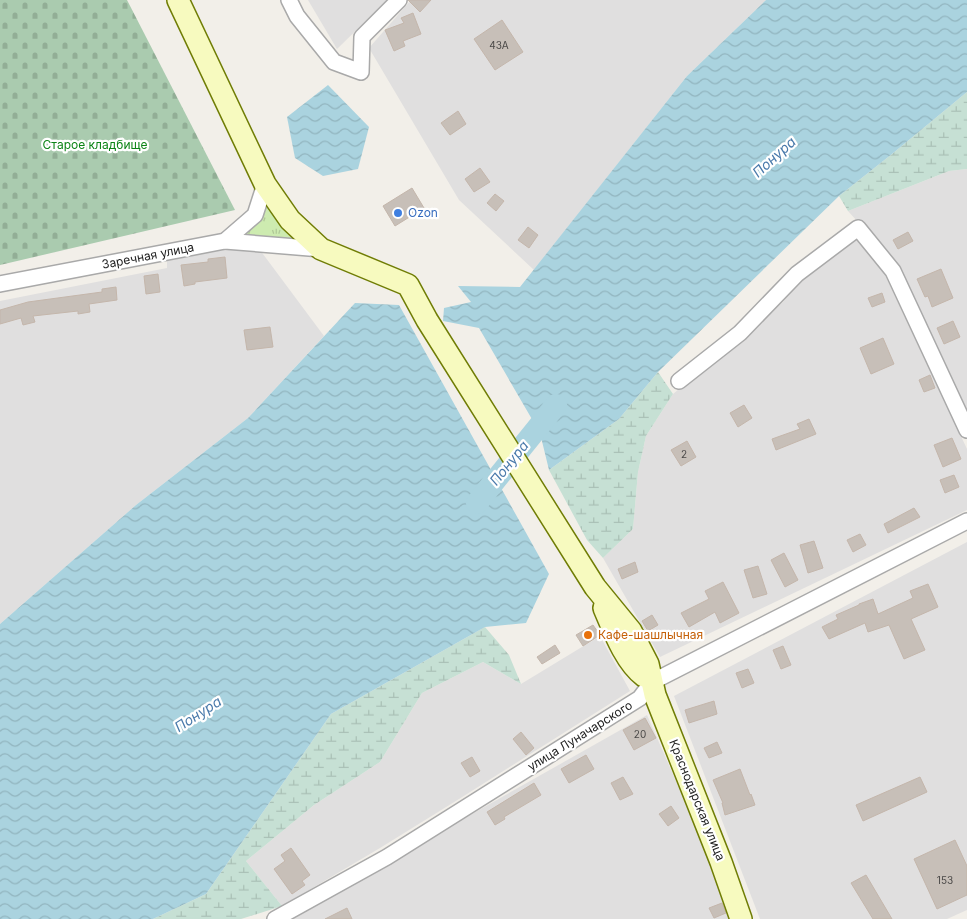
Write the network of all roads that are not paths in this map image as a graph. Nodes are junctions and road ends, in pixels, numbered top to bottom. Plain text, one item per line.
1 (178, 0) edge
2 (289, 0) edge
3 (399, 0) edge
4 (265, 184) junction
5 (225, 241) junction
6 (321, 249) junction
7 (0, 284) edge
8 (679, 381) dead end
9 (967, 430) edge
10 (967, 521) edge
11 (652, 682) junction
12 (275, 919) edge
13 (742, 919) edge

1 - 4 street
2 - 3 street
4 - 5 street
4 - 6 street
5 - 6 street
5 - 7 street, Заречная улица
6 - 11 street
8 - 9 street
10 - 11 street, улица Луначарского
11 - 12 street, улица Луначарского
11 - 13 street, Краснодарская улица

